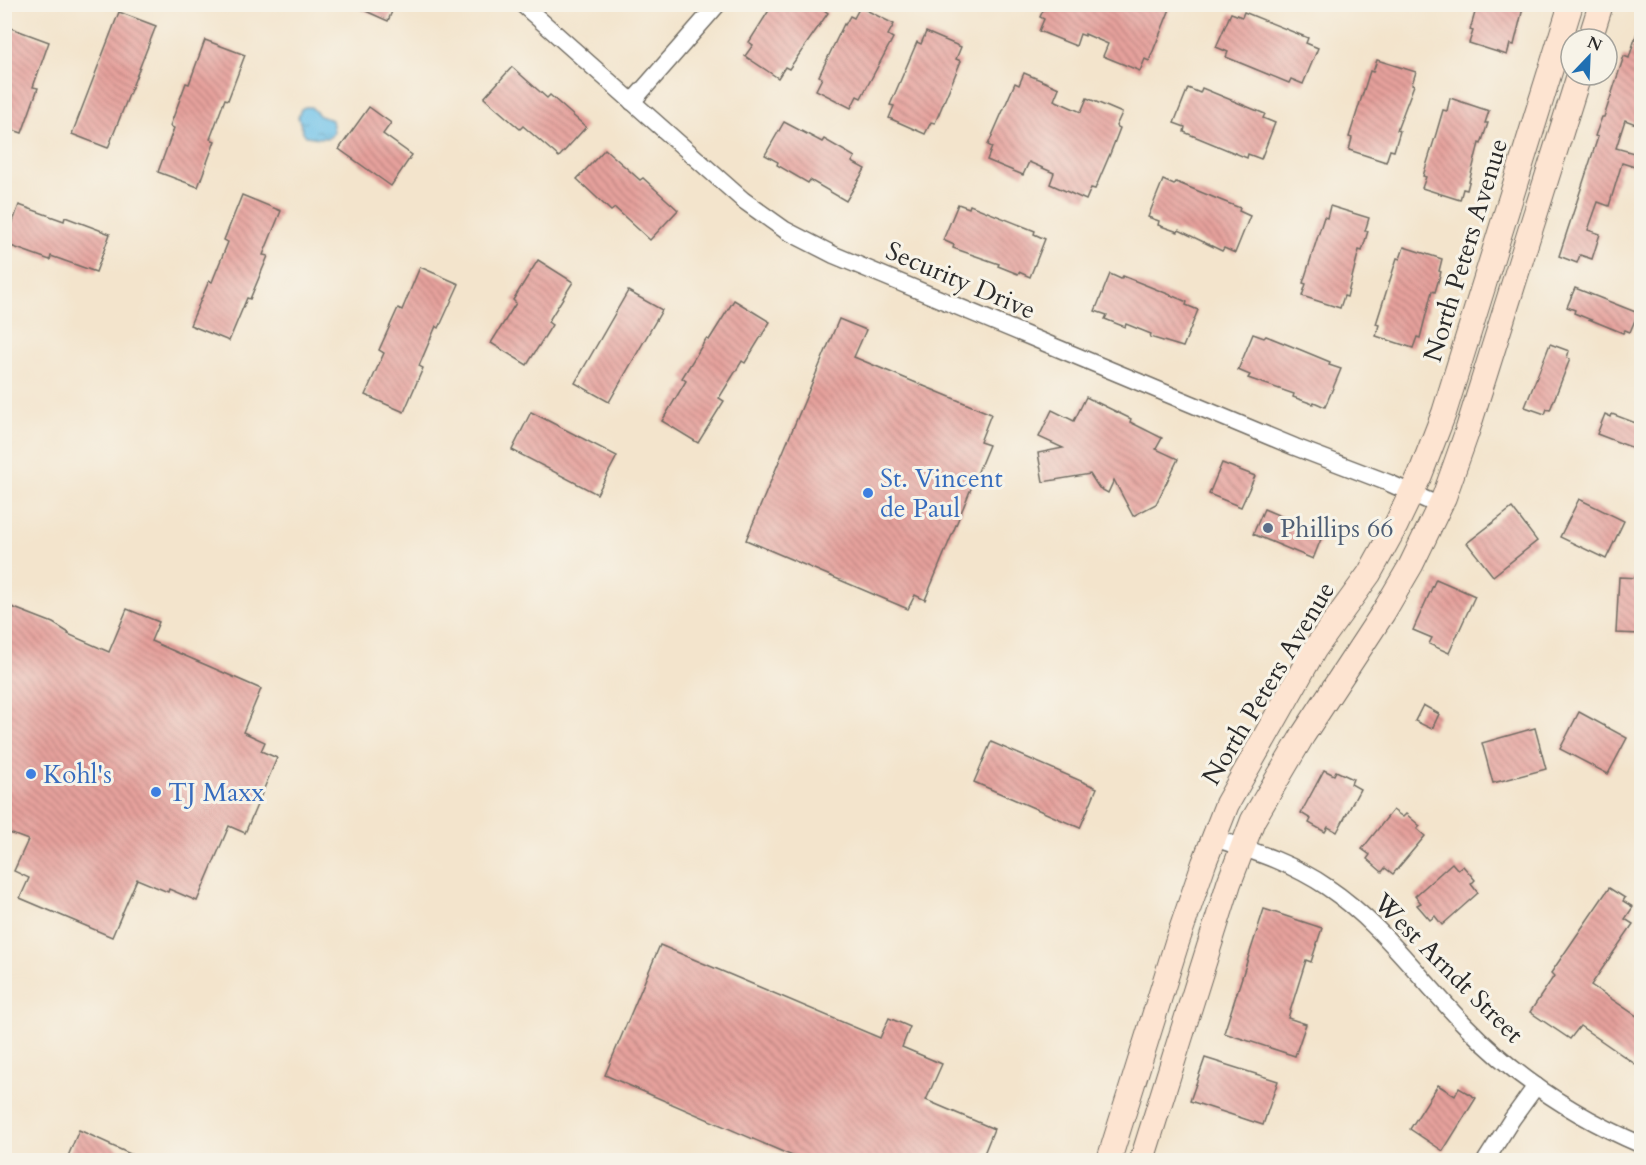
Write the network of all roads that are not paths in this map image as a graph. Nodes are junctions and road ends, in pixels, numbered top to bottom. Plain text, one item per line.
1 (522, 4) edge
2 (718, 4) edge
3 (1571, 4) edge
4 (1601, 4) edge
5 (1594, 27) edge
6 (1575, 87) edge
7 (632, 102) junction
8 (1411, 494) junction
9 (1440, 506) junction
10 (1214, 838) junction
11 (1243, 848) junction
12 (1536, 1086) junction
13 (1641, 1145) edge
14 (1109, 1161) edge
15 (1142, 1161) edge
16 (1486, 1161) edge

1 - 7 street, Security Drive
2 - 7 street
3 - 8 main road, North Peters Avenue
4 - 5 main road
6 - 9 main road
7 - 8 street, Security Drive
8 - 9 street, Security Drive
8 - 10 main road, North Peters Avenue
9 - 11 main road
10 - 11 street, West Arndt Street
10 - 14 main road, North Peters Avenue
11 - 12 street, West Arndt Street
11 - 15 main road
12 - 13 street, West Arndt Street
12 - 16 street

